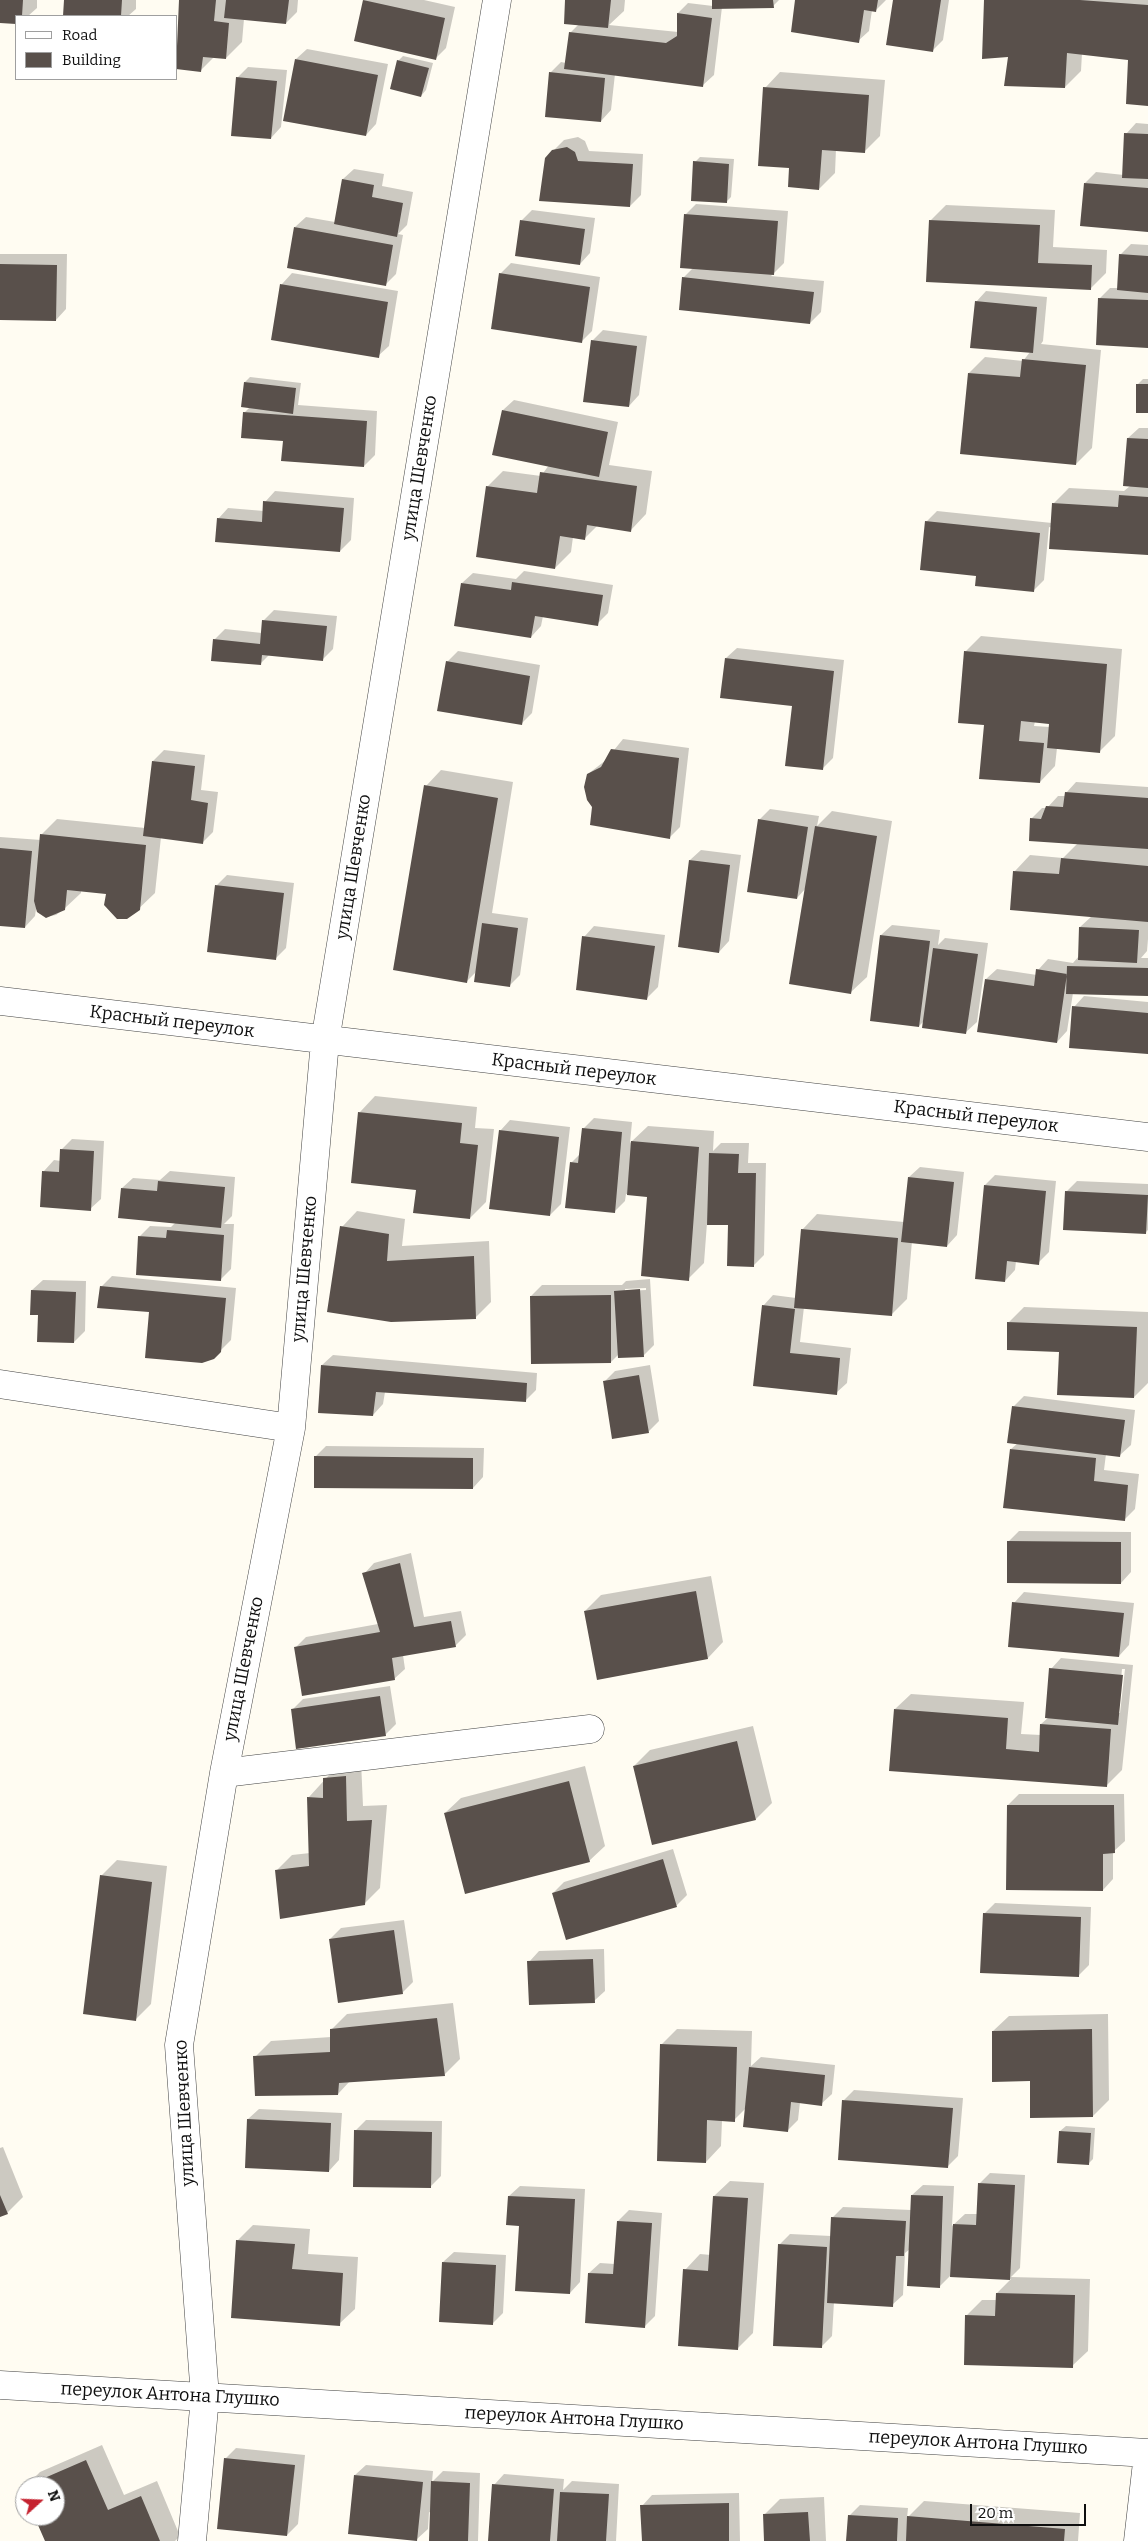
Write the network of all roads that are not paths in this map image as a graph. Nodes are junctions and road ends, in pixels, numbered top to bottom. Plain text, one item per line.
1 (497, 0) edge
2 (0, 1001) edge
3 (325, 1040) junction
4 (1148, 1137) edge
5 (0, 1384) edge
6 (291, 1428) junction
7 (590, 1729) dead end
8 (224, 1773) junction
9 (0, 2385) edge
10 (204, 2398) junction
11 (1148, 2453) edge
12 (192, 2541) edge
13 (1138, 2541) edge

1 - 3 street, улица Шевченко
2 - 3 street, Красный переулок
3 - 4 street, Красный переулок
3 - 6 street, улица Шевченко
5 - 6 street
6 - 8 street, улица Шевченко
7 - 8 street
8 - 10 street, улица Шевченко
9 - 10 street, переулок Антона Глушко
10 - 11 street, переулок Антона Глушко
10 - 12 street, улица Шевченко
11 - 13 street

